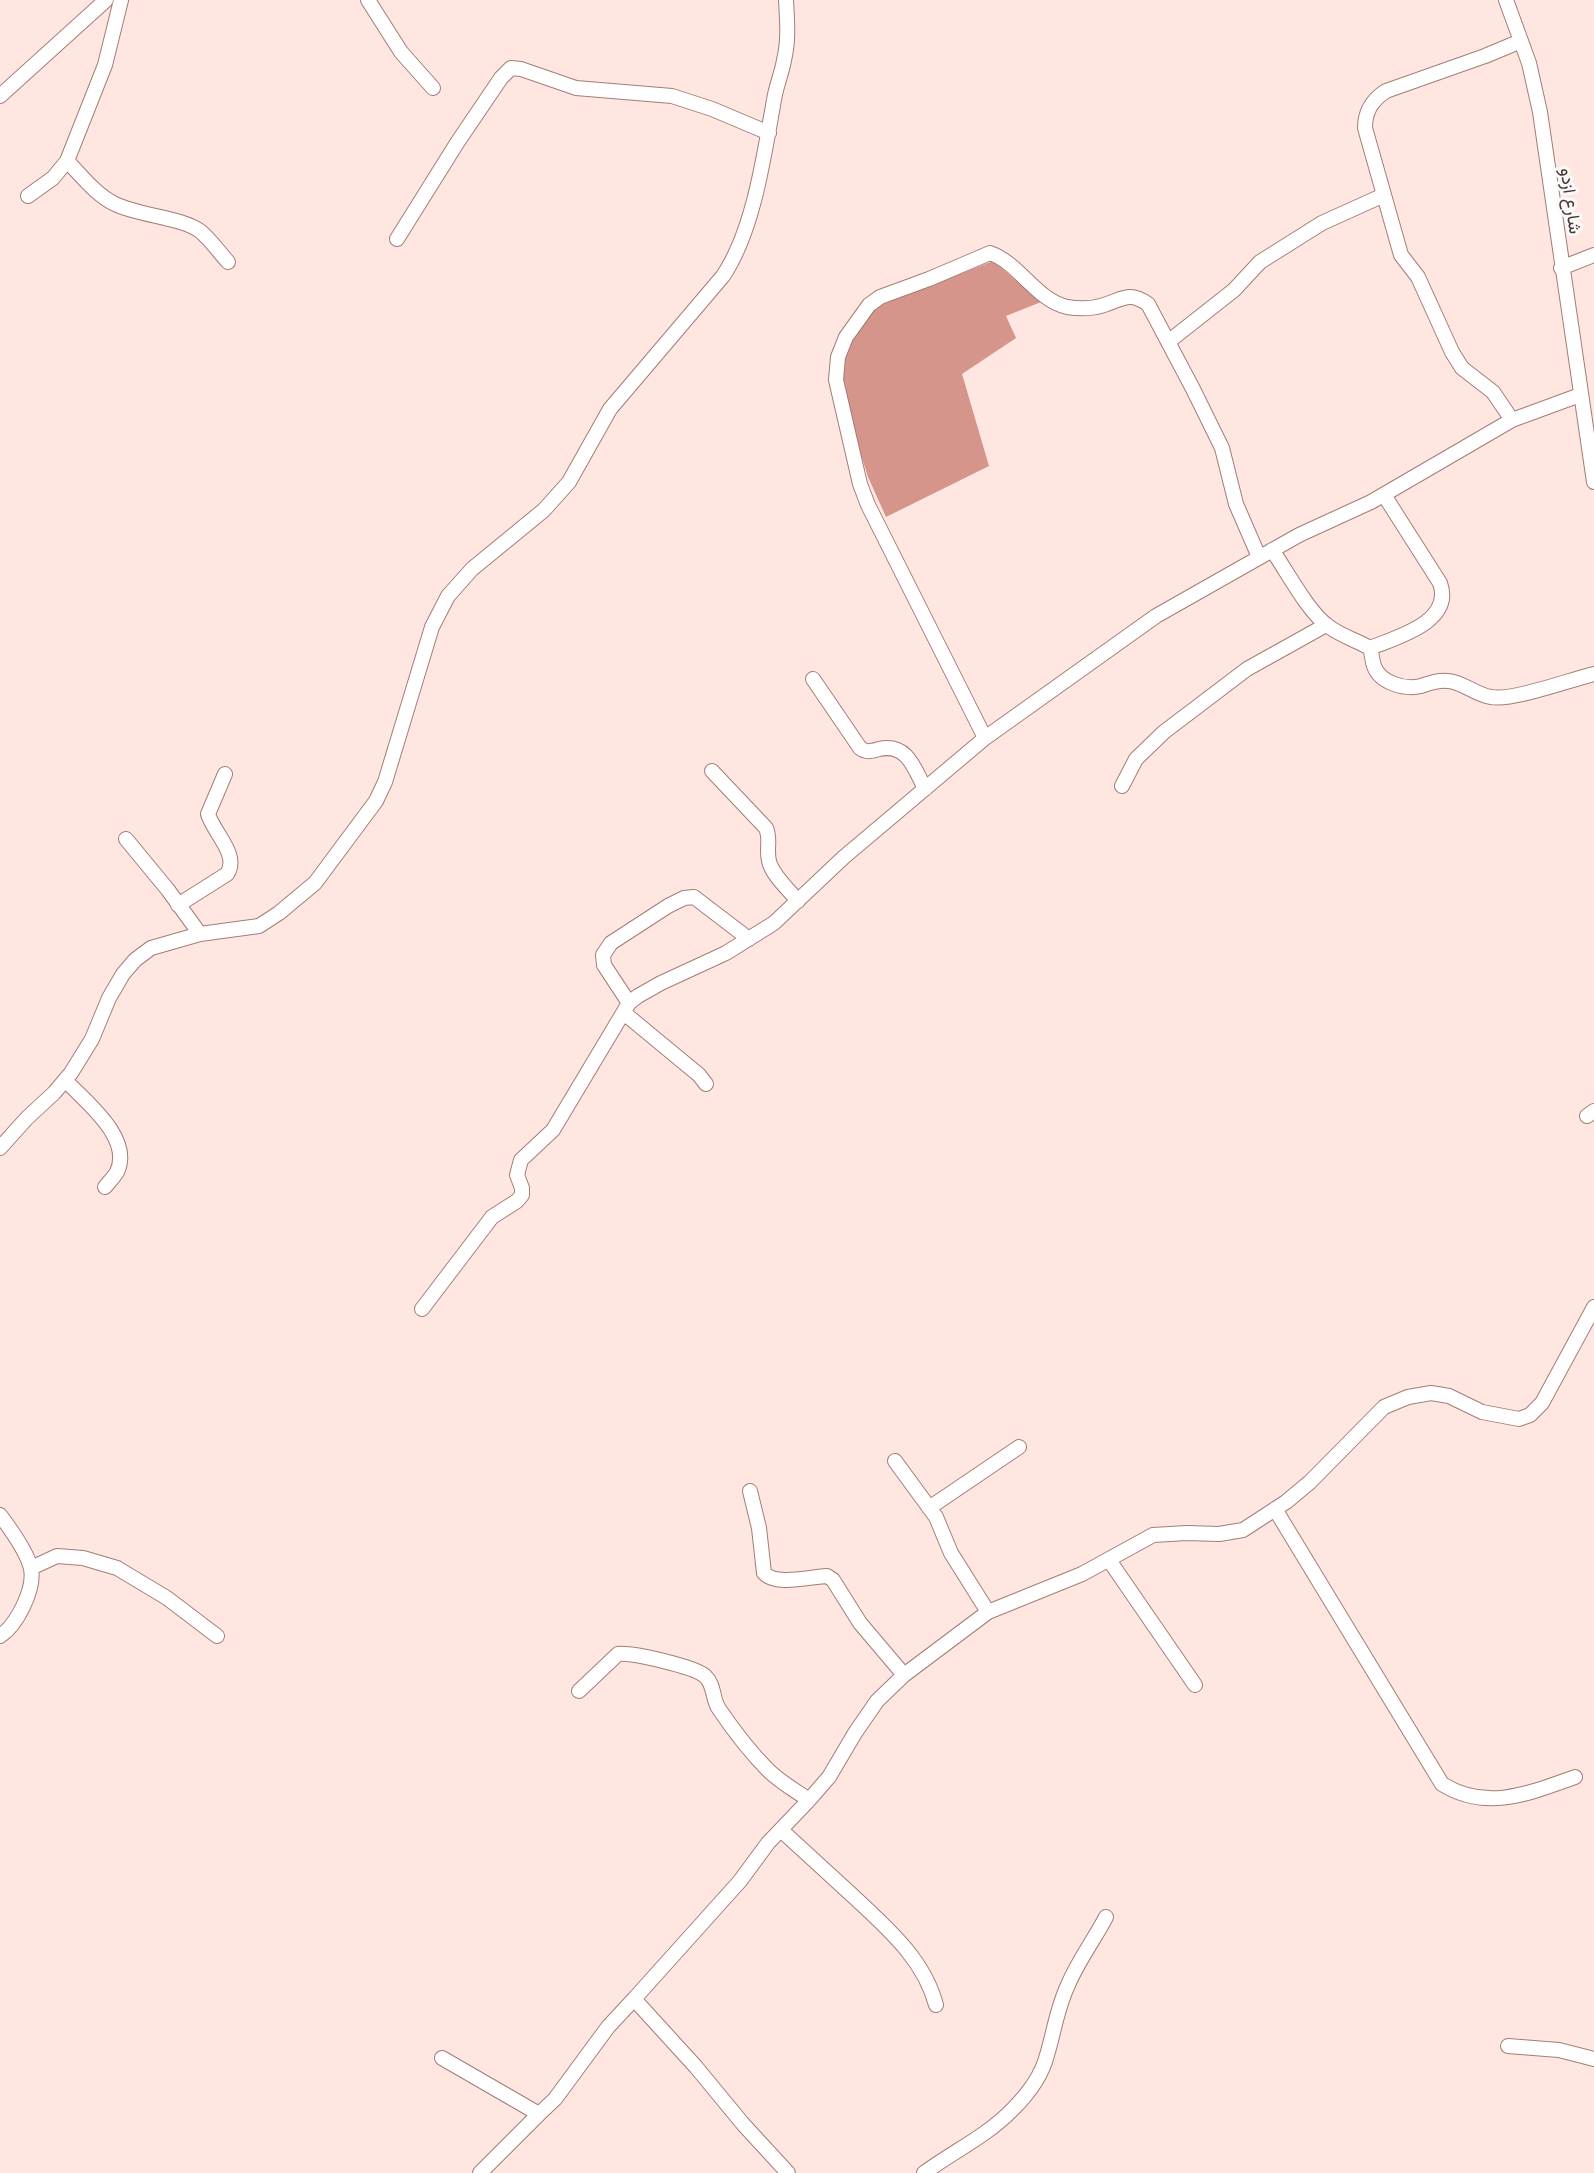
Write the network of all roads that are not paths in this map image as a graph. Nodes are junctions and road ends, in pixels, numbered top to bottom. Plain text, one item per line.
1 (106, 0) edge
2 (121, 0) edge
3 (368, 0) edge
4 (786, 0) edge
5 (1506, 0) edge
6 (1521, 41) junction
7 (433, 88) dead end
8 (0, 96) edge
9 (769, 133) junction
10 (66, 160) junction
11 (1384, 195) junction
12 (28, 196) dead end
13 (397, 239) dead end
14 (1594, 255) edge
15 (228, 262) dead end
16 (1561, 268) junction
17 (1168, 342) junction
18 (1580, 395) junction
19 (1512, 420) junction
20 (1594, 482) edge
21 (1383, 495) junction
22 (1272, 550) junction
23 (1259, 557) junction
24 (1326, 625) junction
25 (1370, 648) junction
26 (1594, 674) edge
27 (813, 679) dead end
28 (985, 738) junction
29 (712, 771) dead end
30 (225, 774) dead end
31 (1122, 786) dead end
32 (925, 789) junction
33 (126, 838) dead end
34 (798, 901) junction
35 (178, 905) junction
36 (200, 934) junction
37 (749, 939) junction
38 (627, 1008) junction
39 (65, 1080) junction
40 (706, 1084) dead end
41 (0, 1148) edge
42 (105, 1186) dead end
43 (1594, 1307) edge
44 (422, 1309) dead end
45 (1019, 1448) dead end
46 (895, 1461) dead end
47 (750, 1491) dead end
48 (929, 1508) junction
49 (1275, 1509) junction
50 (0, 1515) edge
51 (1108, 1560) junction
52 (31, 1568) junction
53 (988, 1612) junction
54 (0, 1636) edge
55 (217, 1636) dead end
56 (904, 1675) junction
57 (1195, 1685) dead end
58 (579, 1691) dead end
59 (1575, 1777) dead end
60 (809, 1800) junction
61 (781, 1830) junction
62 (1106, 1917) dead end
63 (634, 1999) junction
64 (936, 2005) dead end
65 (1508, 2046) dead end
66 (442, 2058) dead end
67 (1594, 2059) edge
68 (540, 2114) junction
69 (480, 2173) edge
70 (788, 2173) edge
71 (924, 2173) edge

1 - 8 street
2 - 10 street
3 - 7 street
4 - 9 street
5 - 6 street, شارع ازدو
6 - 11 street
6 - 16 street, شارع ازدو
9 - 13 street
9 - 36 street
10 - 12 street
10 - 15 street
11 - 17 street
11 - 19 street
14 - 16 street
16 - 18 street, شارع ازدو
17 - 23 street
17 - 28 street
18 - 19 street
18 - 20 street, شارع ازدو
19 - 21 street
21 - 22 street
21 - 25 street
22 - 23 street
22 - 24 street
23 - 28 street
24 - 25 street
24 - 31 street
25 - 26 street
27 - 32 street
28 - 32 street
29 - 34 street
30 - 35 street
32 - 34 street
33 - 35 street
34 - 37 street
35 - 36 street
36 - 39 street
37 - 38 street
37 - 38 street
38 - 40 street
38 - 44 street
39 - 41 street
39 - 42 street
43 - 49 street
45 - 48 street
46 - 48 street
47 - 56 street
48 - 53 street
49 - 51 street
49 - 59 street
50 - 52 street
51 - 53 street
51 - 57 street
52 - 54 street
52 - 55 street
53 - 56 street
56 - 60 street
58 - 60 street
60 - 61 street
61 - 63 street
61 - 64 street
62 - 71 street
63 - 68 street
63 - 70 street
65 - 67 street
66 - 68 street
68 - 69 street

